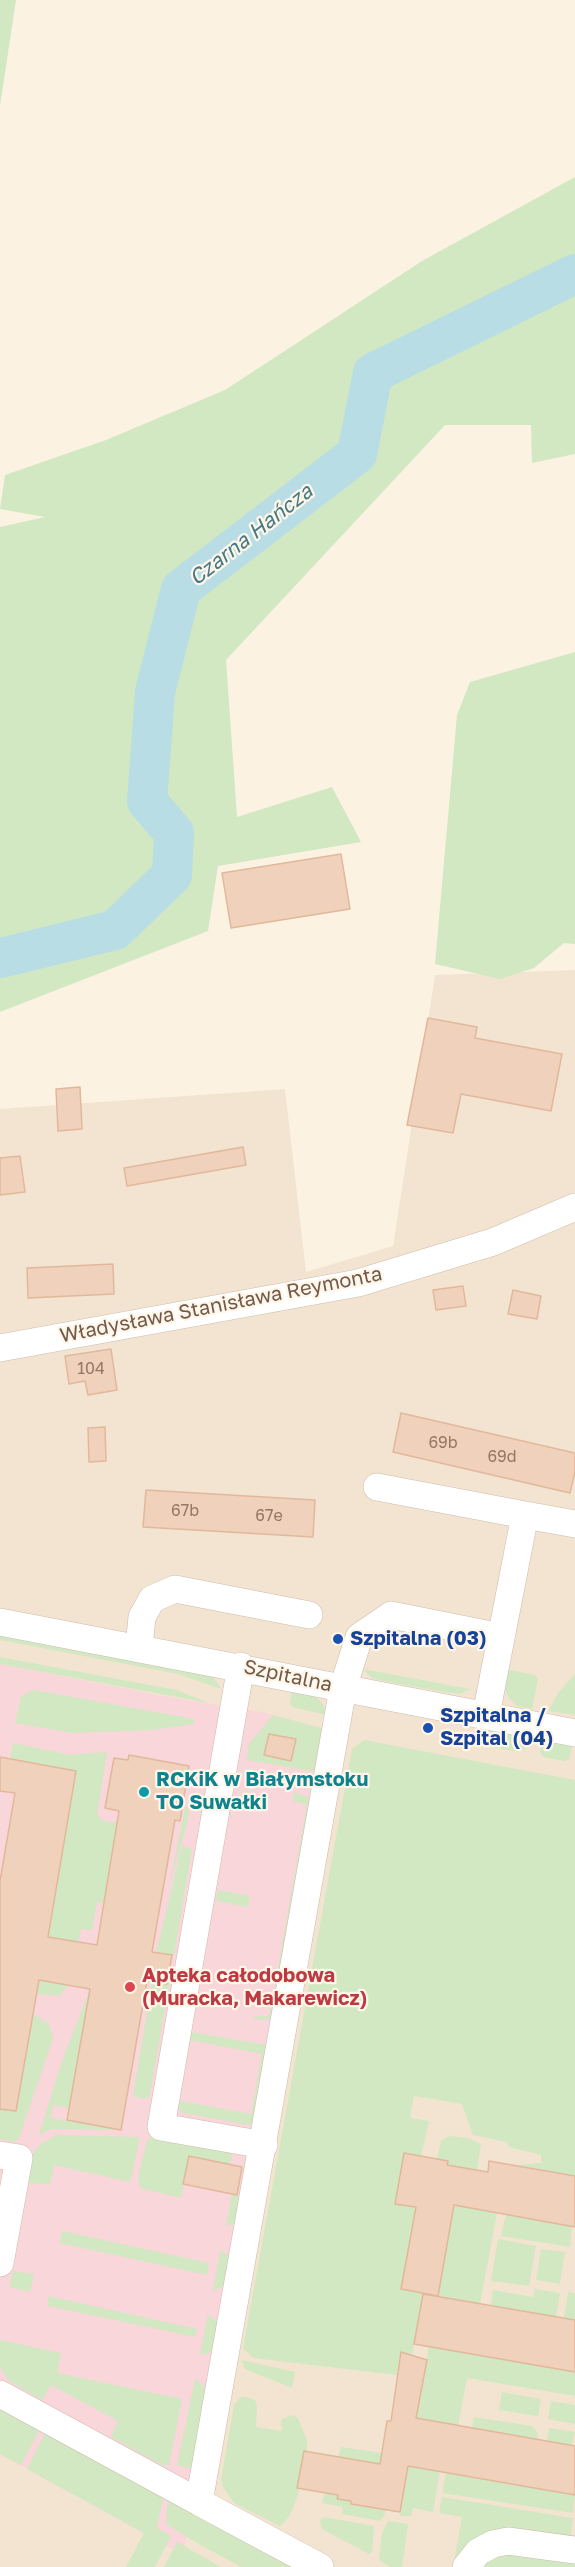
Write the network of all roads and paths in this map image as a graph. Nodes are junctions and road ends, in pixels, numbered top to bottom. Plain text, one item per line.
1 (575, 1207) edge
2 (0, 1348) edge
3 (376, 1487) dead end
4 (525, 1515) junction
5 (575, 1524) edge
6 (309, 1615) dead end
7 (0, 1622) edge
8 (501, 1637) junction
9 (138, 1647) junction
10 (241, 1666) junction
11 (343, 1688) junction
12 (486, 1715) junction
13 (575, 1733) edge
14 (264, 2145) junction
15 (0, 2155) edge
16 (0, 2263) edge
17 (0, 2394) edge
18 (200, 2502) junction
19 (575, 2550) edge
20 (320, 2567) edge
21 (466, 2567) edge

1 - 2 street, Władysława Stanisława Reymonta
3 - 4 street
4 - 5 street
4 - 8 street
6 - 9 street
7 - 9 street, Szpitalna
8 - 11 street
8 - 12 street
9 - 10 street, Szpitalna
10 - 11 street, Szpitalna
10 - 14 street
11 - 12 street, Szpitalna
11 - 14 street
12 - 13 street, Szpitalna
14 - 18 street
15 - 16 street
17 - 18 street
18 - 20 street
19 - 21 street

